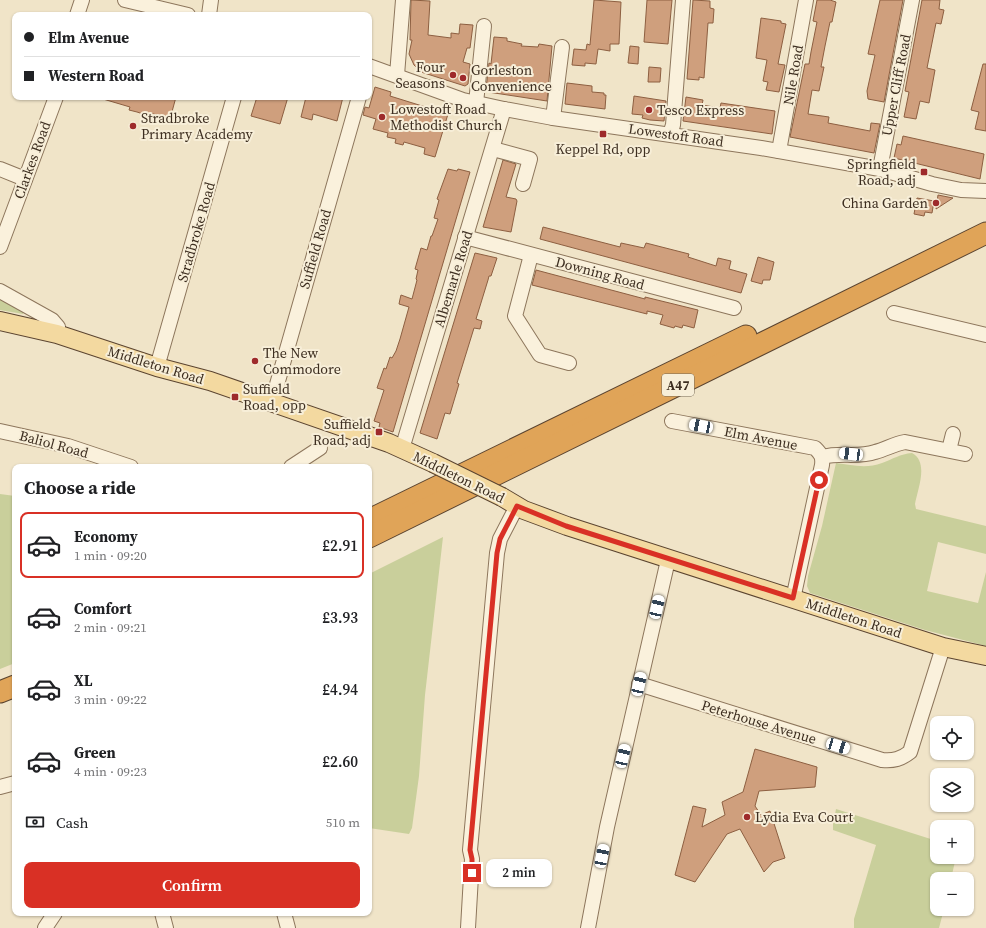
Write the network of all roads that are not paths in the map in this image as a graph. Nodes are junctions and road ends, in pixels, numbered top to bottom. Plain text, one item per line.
1 (82, 0) edge
2 (125, 0) edge
3 (211, 0) edge
4 (403, 0) edge
5 (683, 0) edge
6 (806, 0) edge
7 (912, 0) edge
8 (78, 12) edge
9 (175, 12) edge
10 (209, 12) edge
11 (484, 26) dead end
12 (562, 47) dead end
13 (372, 67) edge
14 (397, 75) junction
15 (55, 100) edge
16 (233, 100) edge
17 (358, 100) edge
18 (476, 103) junction
19 (504, 109) junction
20 (553, 118) junction
21 (670, 134) junction
22 (493, 149) junction
23 (778, 151) junction
24 (0, 169) edge
25 (880, 169) junction
26 (25, 179) junction
27 (523, 184) dead end
28 (986, 191) edge
29 (986, 219) edge
30 (986, 233) edge
31 (465, 237) junction
32 (0, 247) edge
33 (531, 254) junction
34 (0, 291) edge
35 (734, 308) dead end
36 (894, 313) dead end
37 (0, 321) edge
38 (57, 334) junction
39 (986, 335) edge
40 (569, 363) dead end
41 (157, 367) junction
42 (272, 402) junction
43 (672, 421) dead end
44 (0, 431) edge
45 (953, 434) dead end
46 (320, 448) dead end
47 (402, 449) junction
48 (949, 450) junction
49 (965, 454) dead end
50 (823, 457) junction
51 (122, 464) edge
52 (296, 464) edge
53 (509, 502) junction
54 (372, 519) edge
55 (372, 536) edge
56 (668, 560) junction
57 (793, 598) junction
58 (943, 647) junction
59 (986, 656) edge
60 (639, 684) junction
61 (12, 687) edge
62 (0, 692) edge
63 (12, 701) edge
64 (0, 706) edge
65 (12, 784) edge
66 (0, 787) edge
67 (53, 916) edge
68 (163, 916) edge
69 (285, 916) edge
70 (45, 928) edge
71 (166, 928) edge
72 (288, 928) edge
73 (468, 928) edge
74 (588, 928) edge

1 - 8 street
2 - 9 street
3 - 10 street
4 - 14 street
5 - 21 street
6 - 23 street, Nile Road
7 - 25 street, Upper Cliff Road
11 - 18 street
12 - 20 street
13 - 14 street, Lowestoft Road
14 - 18 street, Lowestoft Road
15 - 26 street, Clarkes Road
16 - 41 street, Stradbroke Road
17 - 42 street, Suffield Road
18 - 19 street, Lowestoft Road
19 - 20 street, Lowestoft Road
19 - 22 street, Albemarle Road
20 - 21 street, Lowestoft Road
21 - 23 street, Lowestoft Road
22 - 27 street
22 - 31 street, Albemarle Road
23 - 25 street, Lowestoft Road
24 - 26 street
25 - 28 street, Lowestoft Road
26 - 32 street, Clarkes Road
29 - 54 highway, A47
30 - 55 highway, A47
31 - 33 street, Downing Road
31 - 47 street, Albemarle Road
33 - 35 street, Downing Road
33 - 40 street
34 - 38 street
36 - 39 street
37 - 38 main road, Middleton Road
38 - 41 main road, Middleton Road
41 - 42 main road, Middleton Road
42 - 47 main road, Middleton Road
43 - 50 street, Elm Avenue
44 - 51 street, Baliol Road
45 - 48 street
46 - 52 street
47 - 53 main road, Middleton Road, bridge
48 - 49 street
48 - 50 street
50 - 57 street
53 - 56 main road, Middleton Road
53 - 73 street
56 - 57 main road, Middleton Road
56 - 60 street
57 - 58 main road, Middleton Road
58 - 59 main road, Middleton Road
58 - 60 street, Peterhouse Avenue
60 - 74 street
61 - 62 highway
63 - 64 highway
65 - 66 street
67 - 70 street
68 - 71 street
69 - 72 street

